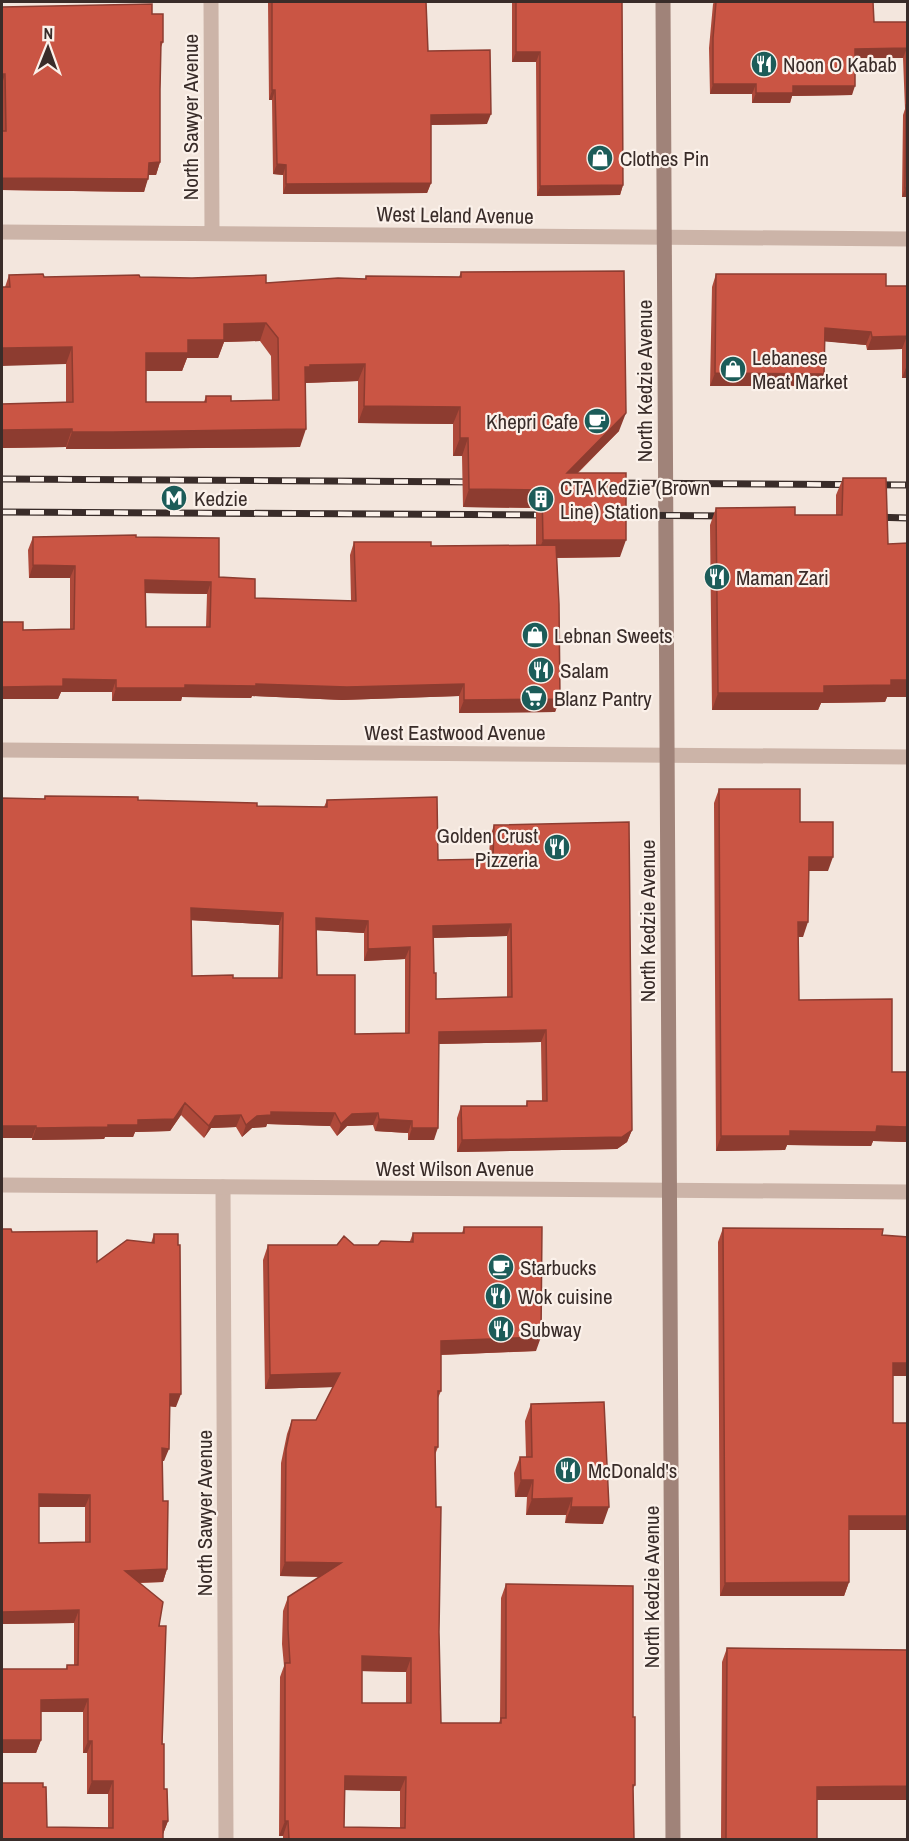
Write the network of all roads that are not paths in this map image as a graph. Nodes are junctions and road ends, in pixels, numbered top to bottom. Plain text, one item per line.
1 (211, 2) edge
2 (663, 2) edge
3 (2, 232) edge
4 (212, 233) junction
5 (664, 238) junction
6 (908, 239) edge
7 (2, 750) edge
8 (667, 755) junction
9 (908, 757) edge
10 (2, 1185) edge
11 (223, 1186) junction
12 (670, 1190) junction
13 (908, 1192) edge
14 (226, 1839) edge
15 (674, 1839) edge

1 - 4 street, North Sawyer Avenue
2 - 5 main road, North Kedzie Avenue
3 - 4 street, West Leland Avenue
4 - 5 street, West Leland Avenue
5 - 6 street, West Leland Avenue
5 - 8 main road, North Kedzie Avenue
7 - 8 street, West Eastwood Avenue
8 - 9 street, West Eastwood Avenue
8 - 12 main road, North Kedzie Avenue
10 - 11 street, West Wilson Avenue
11 - 12 street, West Wilson Avenue
11 - 14 street, North Sawyer Avenue
12 - 13 street, West Wilson Avenue
12 - 15 main road, North Kedzie Avenue

